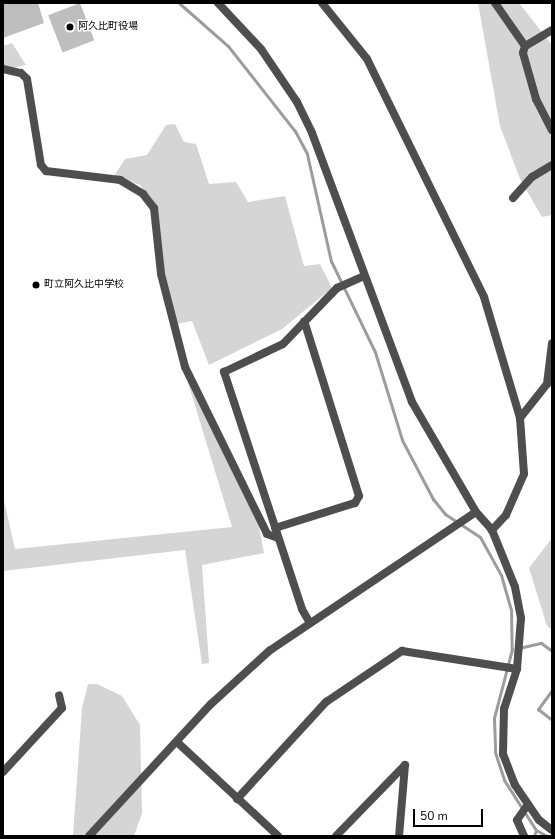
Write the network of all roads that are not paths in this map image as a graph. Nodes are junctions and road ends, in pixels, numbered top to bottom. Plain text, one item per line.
1 (218, 3) edge
2 (322, 3) edge
3 (495, 3) edge
4 (552, 30) edge
5 (525, 46) junction
6 (3, 69) edge
7 (552, 130) edge
8 (552, 165) edge
9 (513, 198) dead end
10 (364, 276) junction
11 (304, 321) junction
12 (552, 343) edge
13 (520, 418) junction
14 (476, 512) junction
15 (275, 528) junction
16 (492, 530) junction
17 (278, 538) junction
18 (310, 623) junction
19 (517, 670) junction
20 (59, 695) dead end
21 (177, 742) junction
22 (3, 772) edge
23 (237, 799) junction
24 (524, 808) junction
25 (552, 830) edge
26 (89, 836) edge
27 (278, 836) edge
28 (336, 836) edge
29 (399, 836) edge
30 (524, 836) edge

1 - 10 street
2 - 13 street
3 - 5 street
4 - 5 street
5 - 7 street
6 - 17 street
8 - 9 street
10 - 11 street
10 - 14 street
11 - 15 street
11 - 15 street
12 - 13 street
13 - 16 street
14 - 16 street
14 - 18 street
15 - 17 street
16 - 19 street
17 - 18 street
18 - 21 street
19 - 23 street
19 - 24 street
20 - 22 street
21 - 23 street
21 - 26 street
23 - 27 street
24 - 25 street
24 - 30 street
28 - 29 street

